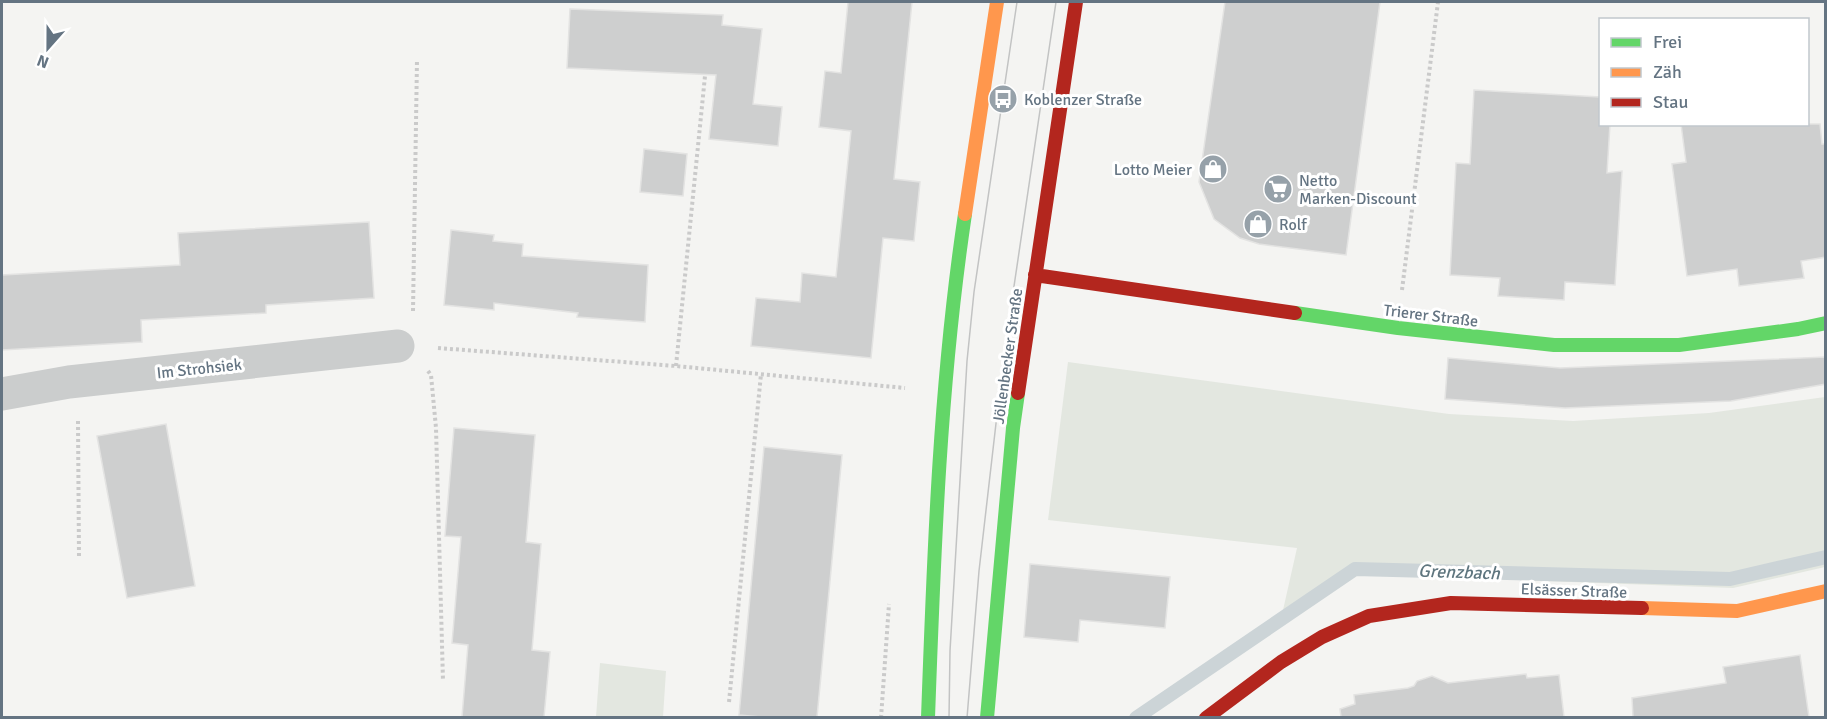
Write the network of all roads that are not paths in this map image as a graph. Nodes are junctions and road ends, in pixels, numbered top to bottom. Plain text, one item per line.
1 (997, 2) edge
2 (1076, 2) edge
3 (1035, 275) junction
4 (1826, 323) edge
5 (405, 346) road end
6 (2, 393) edge
7 (1826, 591) edge
8 (928, 717) edge
9 (987, 717) edge
10 (1206, 717) edge

1 - 8 street
2 - 3 street, Jöllenbecker Straße
3 - 4 street, Trierer Straße
3 - 9 street, Jöllenbecker Straße
5 - 6 street, Im Strohsiek
7 - 10 street, Elsässer Straße

